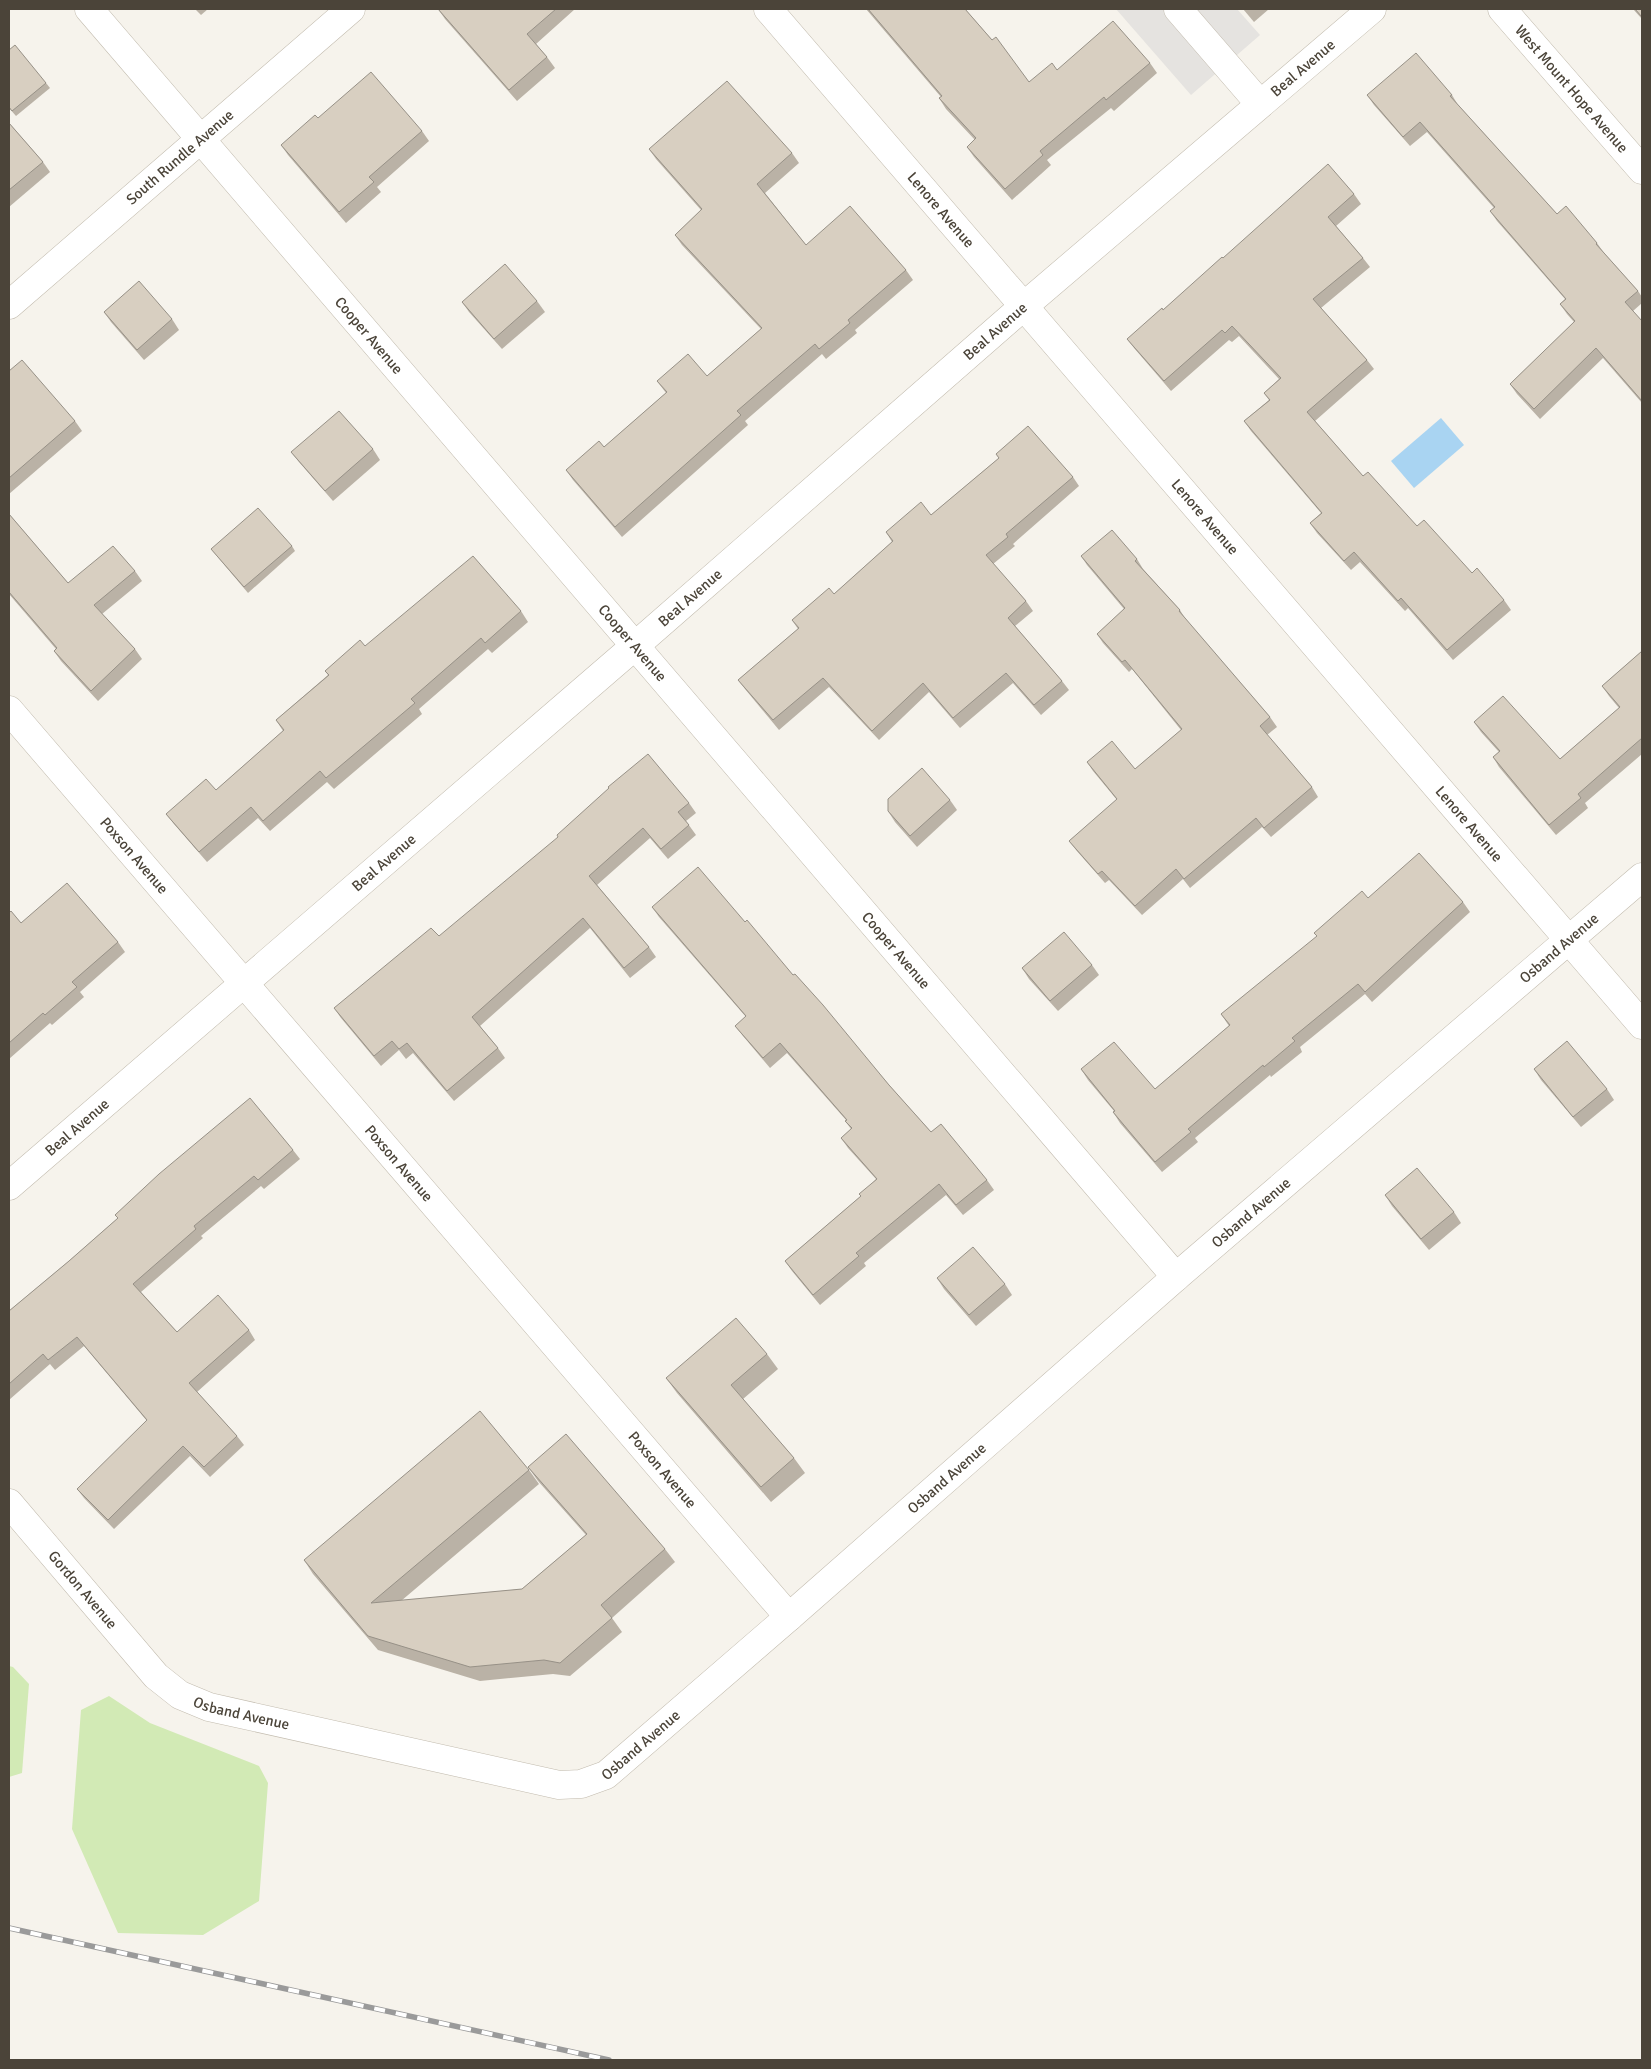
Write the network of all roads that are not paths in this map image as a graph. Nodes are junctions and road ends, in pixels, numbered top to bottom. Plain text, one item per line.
1 (89, 9) edge
2 (351, 9) edge
3 (768, 9) edge
4 (1178, 9) edge
5 (1372, 9) edge
6 (1502, 9) edge
7 (1260, 104) junction
8 (201, 139) junction
9 (1642, 170) edge
10 (9, 305) edge
11 (1024, 306) junction
12 (636, 645) junction
13 (9, 710) edge
14 (1642, 878) edge
15 (1571, 940) junction
16 (244, 982) junction
17 (1642, 1025) edge
18 (9, 1186) edge
19 (1176, 1277) junction
20 (9, 1503) edge
21 (790, 1617) junction
22 (156, 1676) joint

1 - 8 street, Cooper Avenue
2 - 8 street, South Rundle Avenue
3 - 11 street, Lenore Avenue
4 - 7 street
5 - 7 street, Beal Avenue
6 - 9 street, West Mount Hope Avenue
7 - 11 street, Beal Avenue
8 - 10 street, South Rundle Avenue
8 - 12 street, Cooper Avenue
11 - 12 street, Beal Avenue
11 - 15 street, Lenore Avenue
12 - 16 street, Beal Avenue
12 - 19 street, Cooper Avenue
13 - 16 street, Poxson Avenue
14 - 15 street, Osband Avenue
15 - 17 street, Lenore Avenue
15 - 19 street, Osband Avenue
16 - 18 street, Beal Avenue
16 - 21 street, Poxson Avenue
19 - 21 street, Osband Avenue
20 - 22 street, Gordon Avenue
21 - 22 street, Osband Avenue

